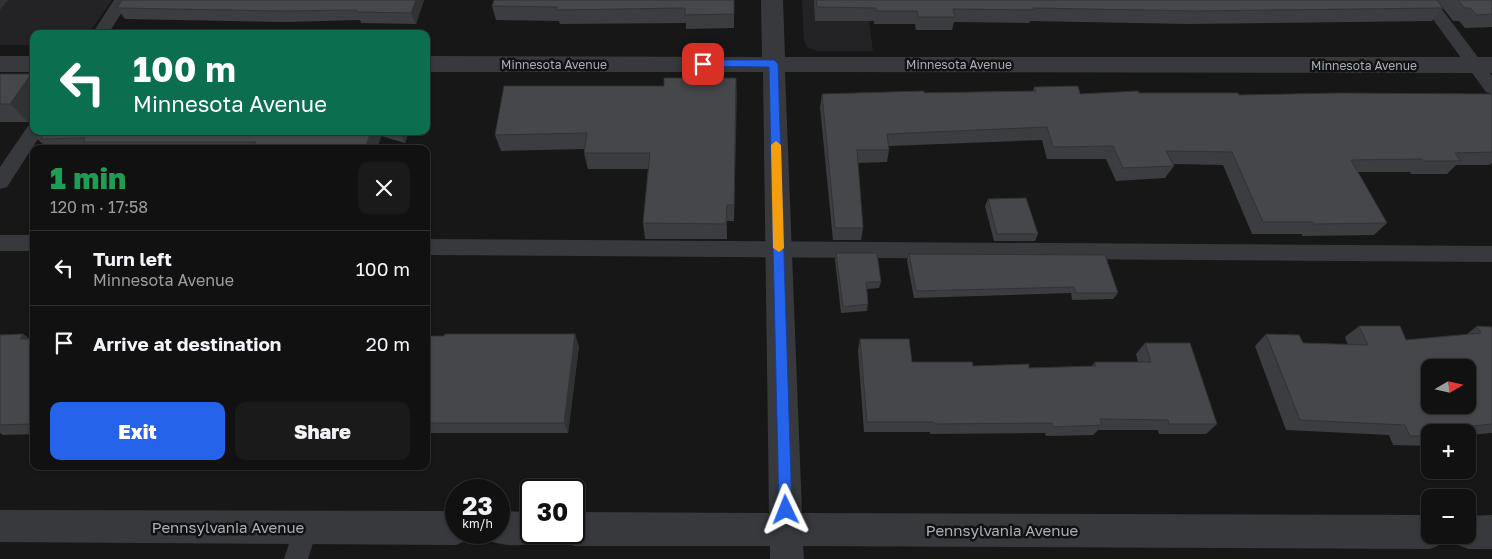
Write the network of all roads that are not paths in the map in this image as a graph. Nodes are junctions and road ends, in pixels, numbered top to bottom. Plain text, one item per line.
1 (122, 0) edge
2 (772, 0) edge
3 (1427, 0) edge
4 (103, 30) edge
5 (0, 64) edge
6 (30, 64) edge
7 (430, 64) edge
8 (774, 64) junction
9 (1484, 65) edge
10 (1492, 88) edge
11 (31, 135) edge
12 (0, 182) edge
13 (0, 243) edge
14 (30, 243) edge
15 (430, 247) edge
16 (779, 250) junction
17 (1492, 254) edge
18 (0, 526) edge
19 (306, 528) junction
20 (445, 528) edge
21 (585, 529) edge
22 (1421, 532) edge
23 (1476, 532) edge
24 (1492, 532) edge
25 (786, 544) edge
26 (296, 559) edge

1 - 4 lane
2 - 8 street
3 - 9 lane
5 - 6 street
7 - 8 street, Minnesota Avenue
8 - 9 street, Minnesota Avenue
8 - 16 street
9 - 10 lane
11 - 12 lane
13 - 14 lane
15 - 16 lane
16 - 17 lane
16 - 25 street
18 - 19 street, Pennsylvania Avenue
19 - 20 street, Pennsylvania Avenue
19 - 26 lane
21 - 25 street, Pennsylvania Avenue
22 - 25 street, Pennsylvania Avenue
23 - 24 street

